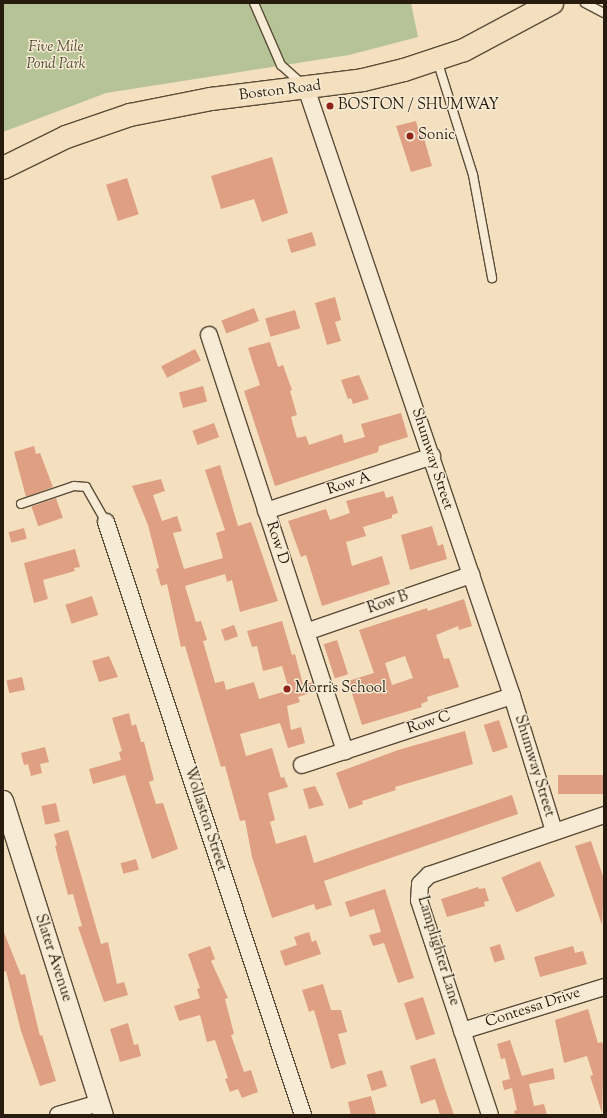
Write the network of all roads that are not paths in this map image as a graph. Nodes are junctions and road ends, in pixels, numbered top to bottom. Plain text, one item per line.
1 (254, 3) edge
2 (552, 3) edge
3 (585, 3) edge
4 (604, 13) edge
5 (437, 60) junction
6 (306, 88) junction
7 (3, 168) edge
8 (492, 278) dead end
9 (209, 335) dead end
10 (432, 456) junction
11 (21, 504) dead end
12 (266, 511) junction
13 (106, 522) joint
14 (471, 575) junction
15 (306, 632) junction
16 (512, 696) junction
17 (345, 750) junction
18 (302, 765) dead end
19 (3, 800) edge
20 (604, 815) edge
21 (554, 831) junction
22 (604, 987) edge
23 (462, 1031) junction
24 (101, 1109) edge
25 (58, 1115) edge
26 (303, 1115) edge
27 (490, 1115) edge

1 - 6 lane
2 - 5 main road, Boston Road
3 - 4 lane
5 - 6 main road, Boston Road
5 - 8 lane
6 - 7 main road, Boston Road
6 - 10 street, Shumway Street
9 - 12 street, Row D
10 - 12 street, Row A
10 - 14 street, Shumway Street
11 - 13 lane
12 - 15 street, Row D
13 - 26 street, Wollaston Street
14 - 15 street, Row B
14 - 16 street, Shumway Street
15 - 17 street, Row D
16 - 17 street, Row C
16 - 21 street, Shumway Street
17 - 18 street, Row C
19 - 24 street, Slater Avenue
20 - 21 street, Lamplighter Lane
21 - 23 street, Lamplighter Lane
22 - 23 street, Contessa Drive
23 - 27 street, Lamplighter Lane
24 - 25 street

